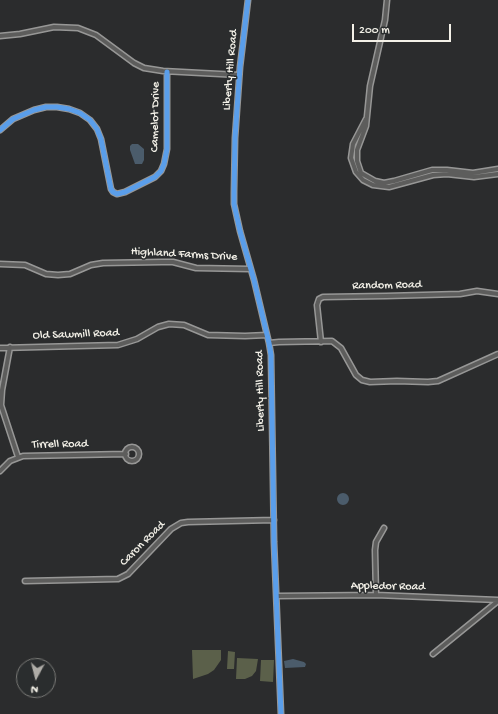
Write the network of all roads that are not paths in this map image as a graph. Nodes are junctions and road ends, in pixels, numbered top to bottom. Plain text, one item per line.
1 (248, 0) edge
2 (387, 0) edge
3 (0, 36) edge
4 (167, 72) junction
5 (239, 75) junction
6 (0, 130) edge
7 (498, 169) edge
8 (484, 174) junction
9 (498, 174) edge
10 (0, 264) edge
11 (250, 269) junction
12 (498, 294) edge
13 (267, 335) junction
14 (321, 342) junction
15 (269, 343) junction
16 (0, 348) edge
17 (10, 348) junction
18 (498, 354) edge
19 (126, 454) dead end
20 (18, 457) junction
21 (0, 471) edge
22 (274, 520) junction
23 (384, 528) dead end
24 (25, 581) dead end
25 (376, 595) junction
26 (277, 596) junction
27 (498, 601) edge
28 (433, 654) dead end
29 (281, 714) edge

1 - 5 street, Liberty Hill Road
2 - 8 street
3 - 4 street, Camelot Drive
4 - 5 street, Camelot Drive
4 - 6 street, Camelot Drive
5 - 11 street, Liberty Hill Road
7 - 8 street
8 - 9 street
10 - 11 street, Highland Farms Drive
11 - 13 street, Liberty Hill Road
12 - 14 street, Random Road
13 - 15 street, Liberty Hill Road
13 - 17 street, Old Sawmill Road
14 - 15 street
14 - 18 street
15 - 22 street, Liberty Hill Road
16 - 17 street, Old Sawmill Road
17 - 20 street
19 - 20 street, Tirrell Road
20 - 21 street, Tirrell Road
22 - 24 street, Caron Road
22 - 26 street, Liberty Hill Road
23 - 25 street
25 - 26 street, Appledor Road
25 - 27 street, Appledor Road
26 - 29 street, Liberty Hill Road
27 - 28 street

